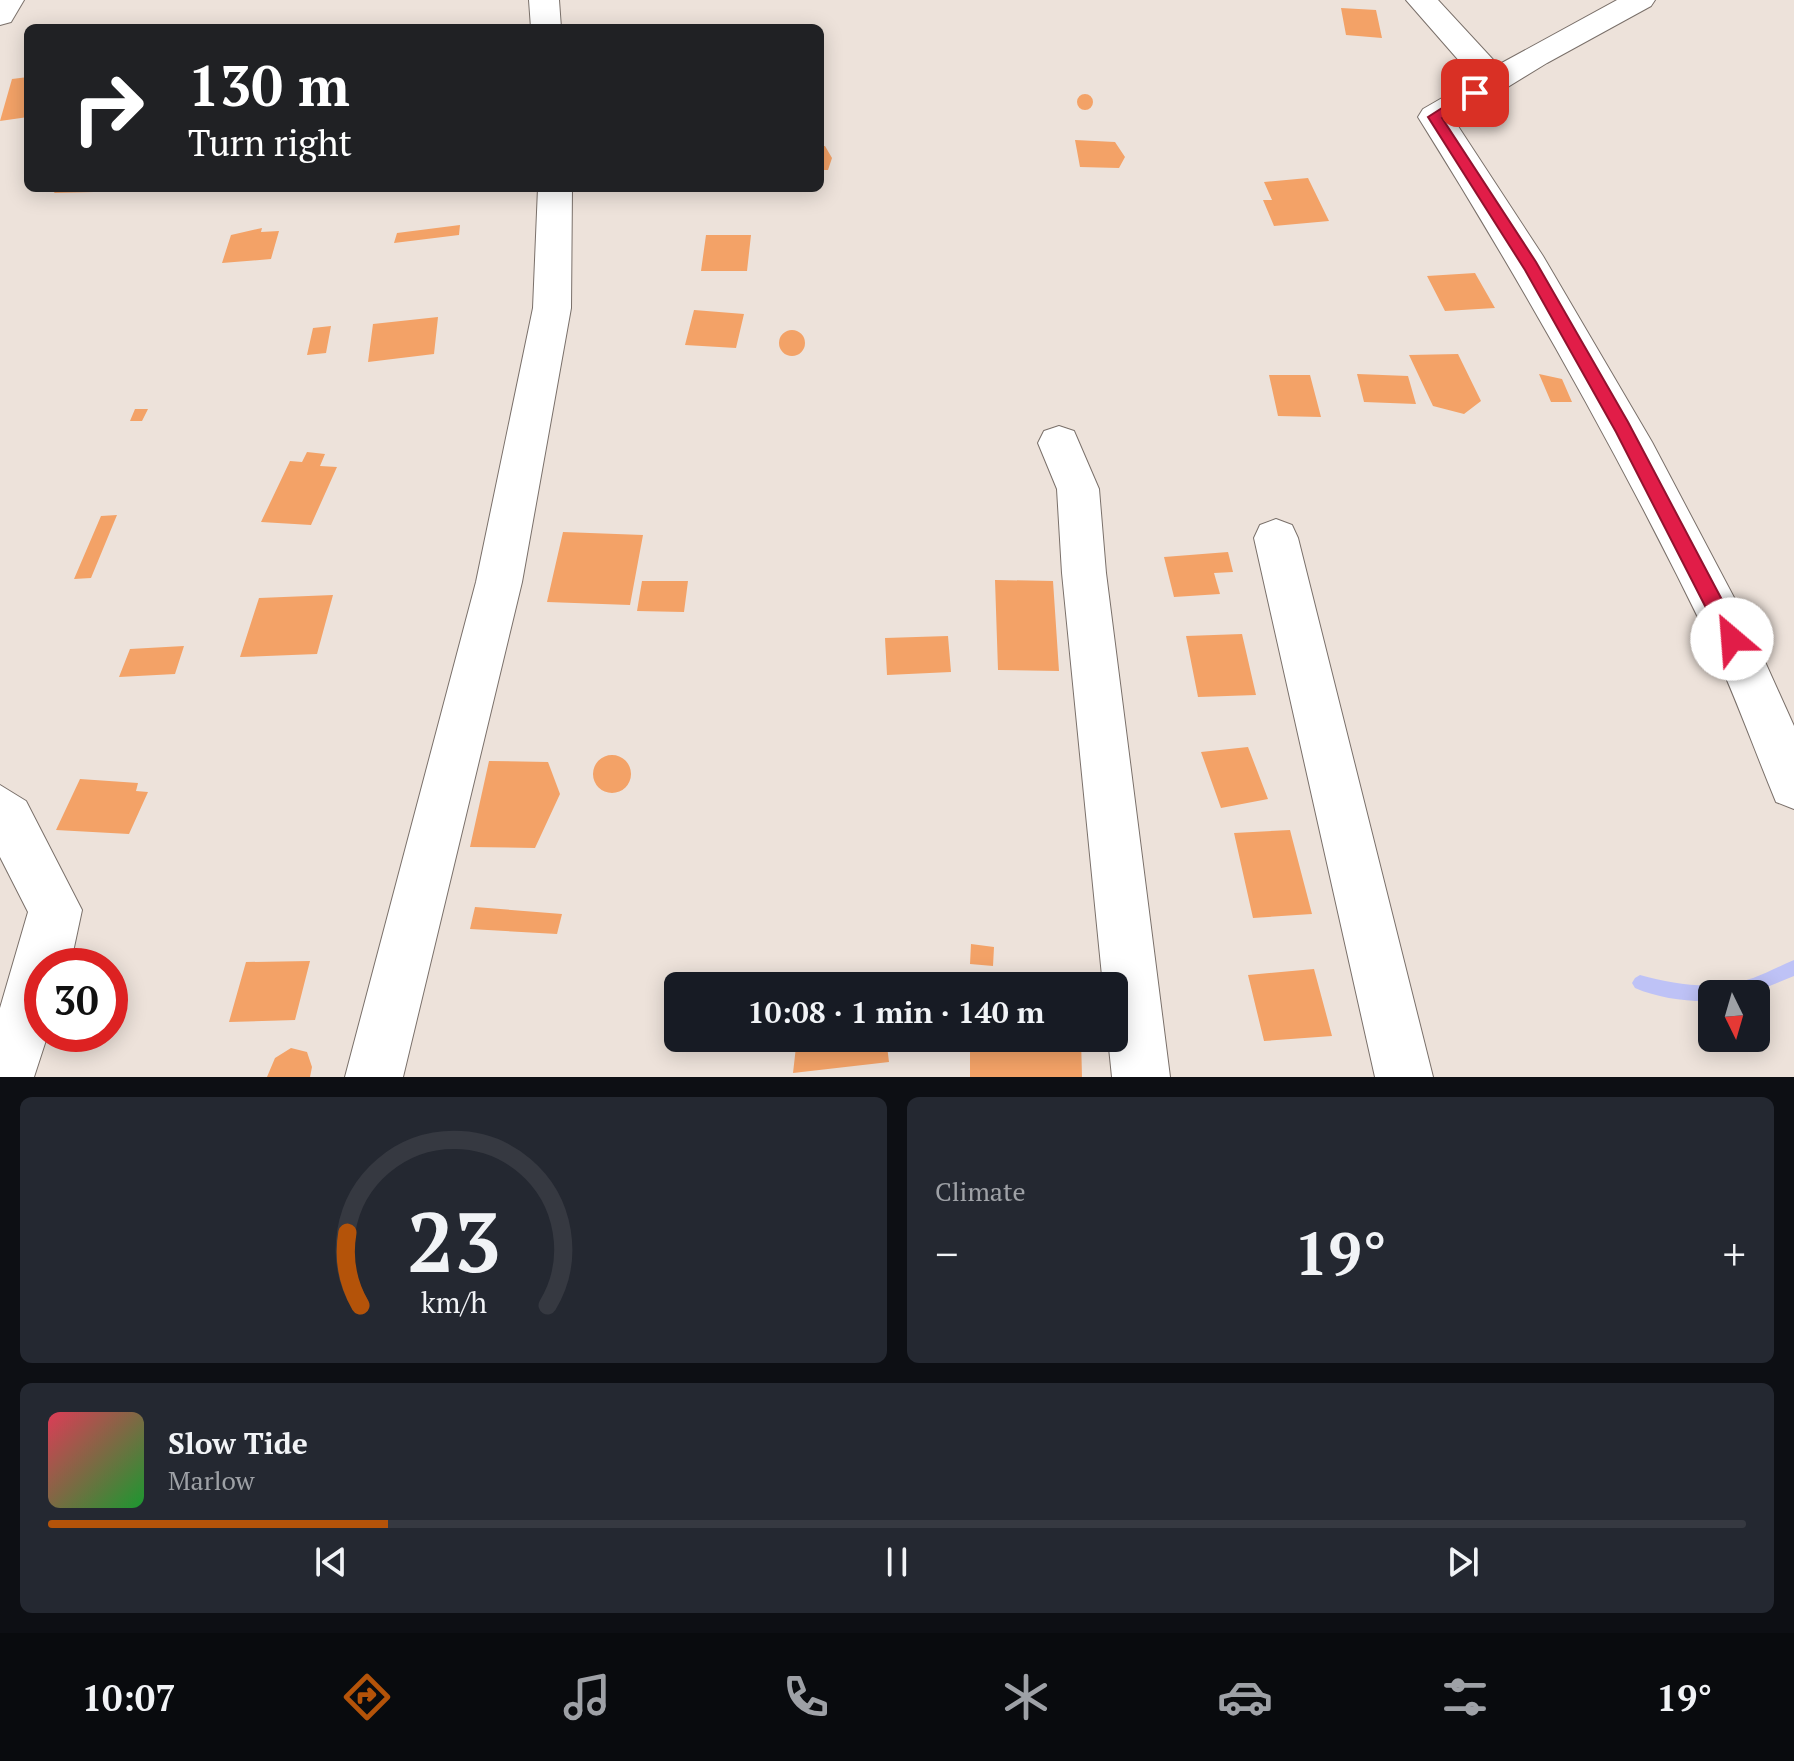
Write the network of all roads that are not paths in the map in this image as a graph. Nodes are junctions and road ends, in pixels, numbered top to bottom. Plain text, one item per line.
1 (9, 0) edge
2 (544, 0) edge
3 (1421, 0) edge
4 (1640, 0) edge
5 (0, 16) edge
6 (546, 24) edge
7 (1495, 81) junction
8 (555, 192) edge
9 (1059, 443) dead end
10 (1276, 538) dead end
11 (1794, 784) edge
12 (0, 811) edge
13 (46, 948) edge
14 (24, 1020) edge
15 (5, 1077) edge
16 (374, 1077) edge
17 (1141, 1077) edge
18 (1404, 1077) edge

1 - 5 street
2 - 6 street
3 - 7 street
4 - 7 street
7 - 11 street
8 - 16 street
9 - 17 street
10 - 18 street
12 - 13 street
14 - 15 street

